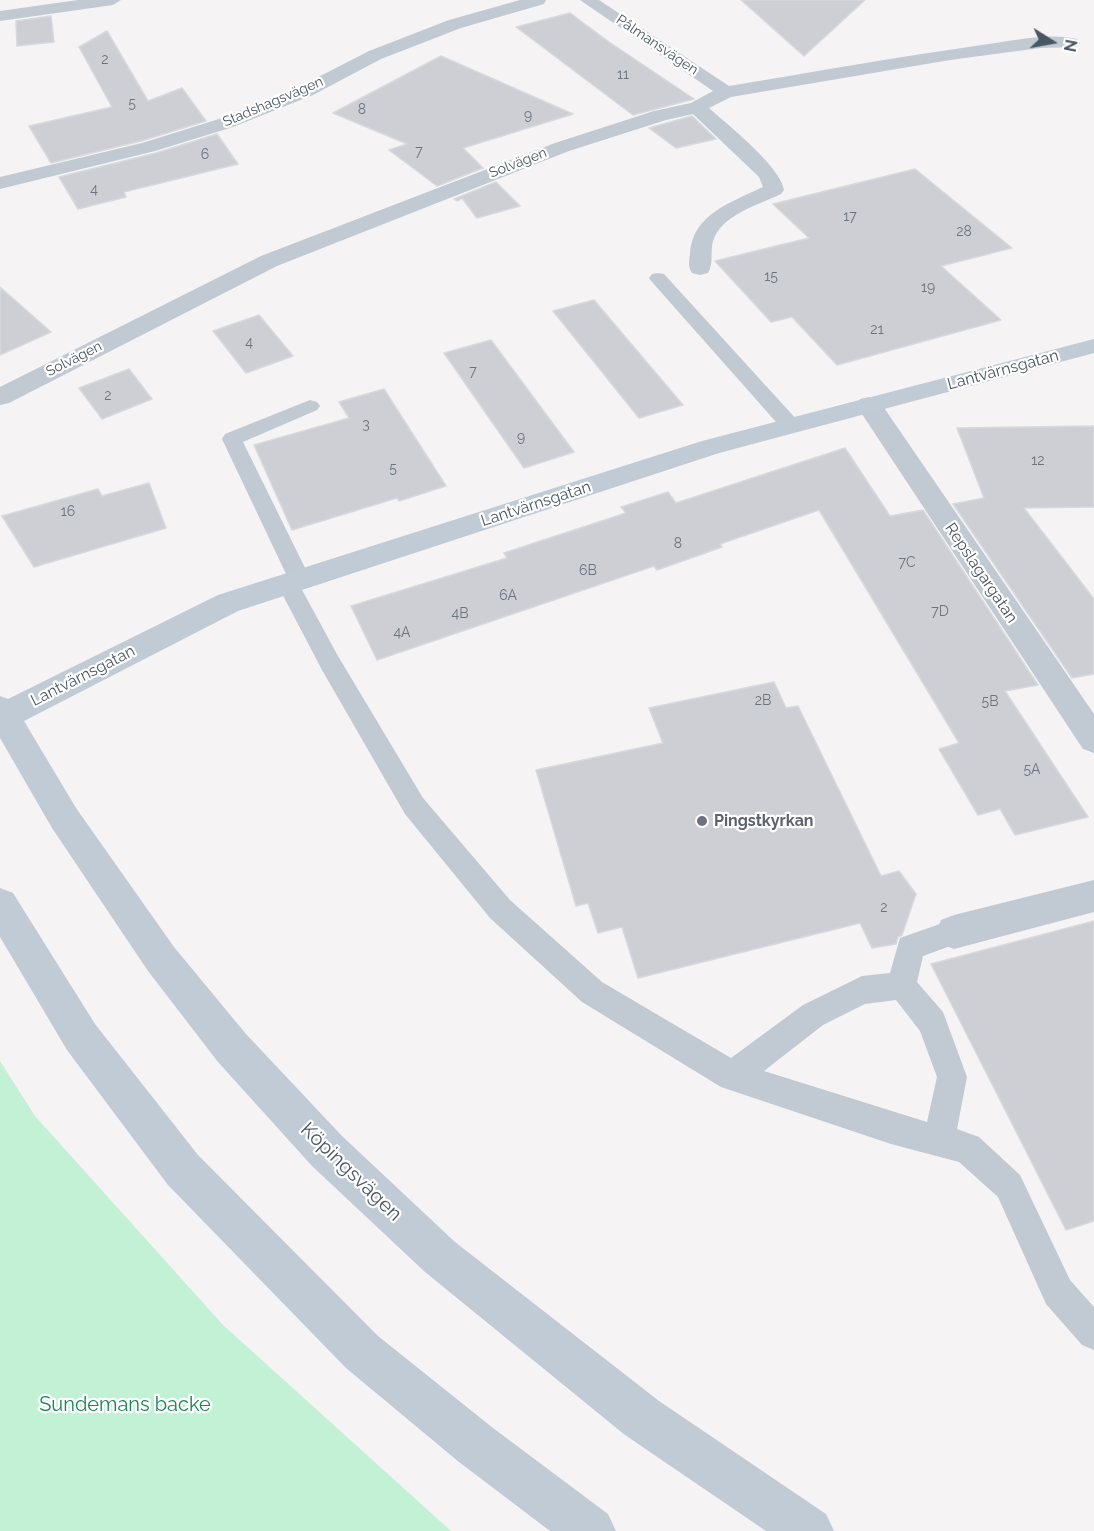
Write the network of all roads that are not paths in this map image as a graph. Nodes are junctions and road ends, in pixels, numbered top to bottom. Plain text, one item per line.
1 (113, 0) edge
2 (538, 0) edge
3 (588, 0) edge
4 (0, 16) edge
5 (1071, 43) dead end
6 (726, 92) junction
7 (697, 107) junction
8 (0, 183) edge
9 (700, 268) dead end
10 (658, 278) dead end
11 (1094, 346) edge
12 (0, 397) edge
13 (869, 405) junction
14 (310, 406) dead end
15 (791, 426) junction
16 (294, 582) junction
17 (1, 714) edge
18 (1094, 740) edge
19 (1094, 896) edge
20 (0, 904) edge
21 (954, 932) joint
22 (902, 986) junction
23 (732, 1076) junction
24 (939, 1140) junction
25 (1094, 1333) edge
26 (591, 1531) edge
27 (809, 1531) edge

1 - 4 street
2 - 8 street, Stadshagsvägen
3 - 6 street, Pålmansvägen
5 - 6 street, Solvägen
6 - 7 street, Solvägen
7 - 9 street
7 - 12 street, Solvägen
10 - 15 lane
11 - 13 main road, Lantvärnsgatan
13 - 15 main road, Lantvärnsgatan
13 - 18 street, Repslagargatan
14 - 16 lane
15 - 16 main road, Lantvärnsgatan
16 - 17 main road, Lantvärnsgatan
16 - 23 lane
17 - 27 main road, Köpingsvägen
19 - 21 street
20 - 26 main road
21 - 22 lane
22 - 23 lane
22 - 24 lane
23 - 24 lane
24 - 25 lane

